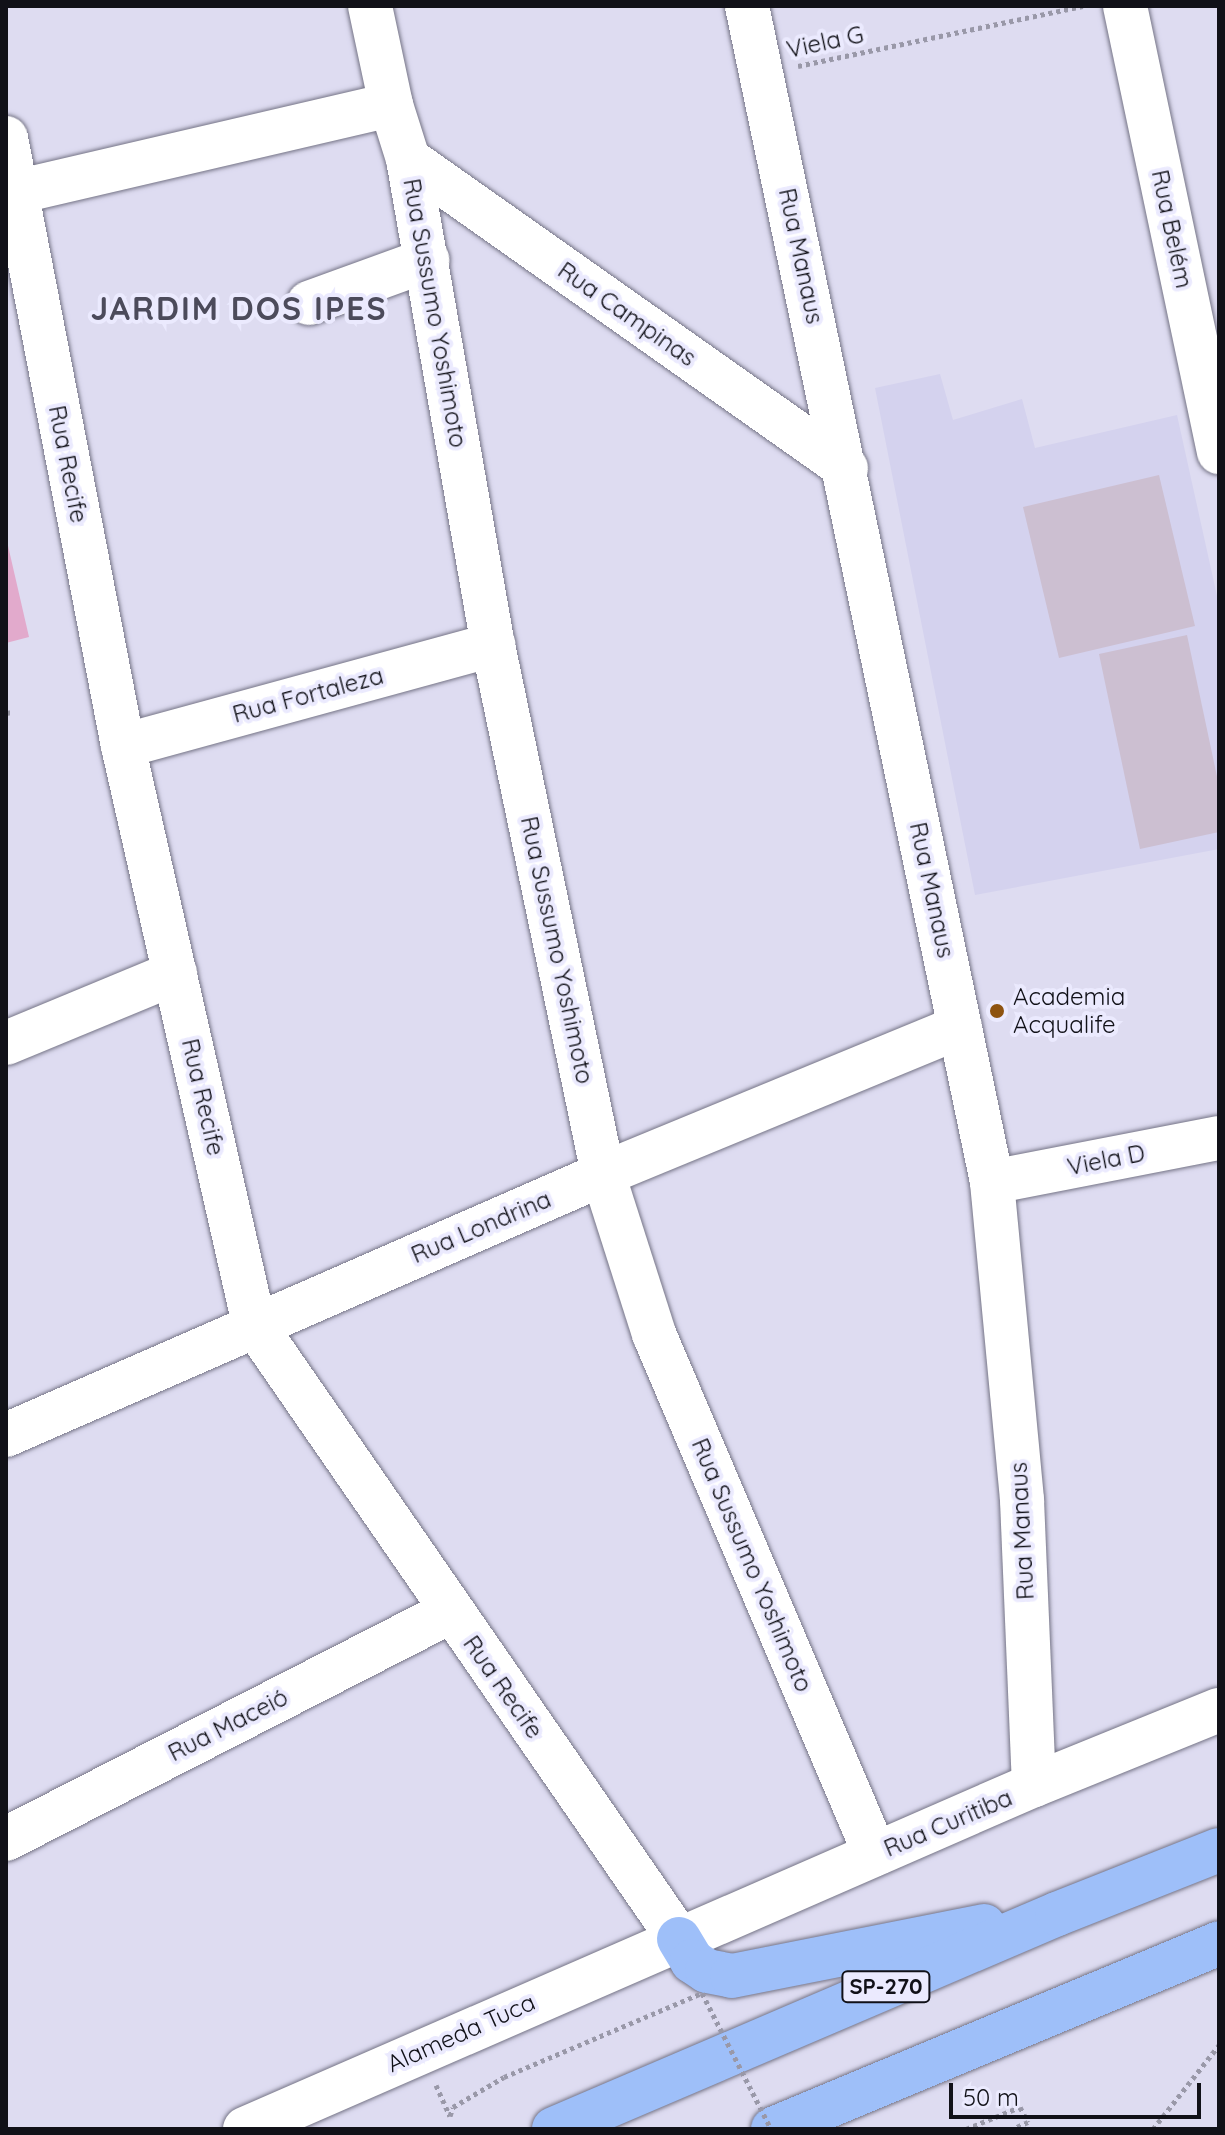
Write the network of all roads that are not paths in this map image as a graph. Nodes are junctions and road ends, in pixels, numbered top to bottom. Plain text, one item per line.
1 (370, 6) edge
2 (747, 6) edge
3 (1125, 6) edge
4 (391, 105) junction
5 (6, 138) edge
6 (408, 159) junction
7 (16, 192) junction
8 (427, 260) junction
9 (309, 303) dead end
10 (1219, 452) edge
11 (846, 468) junction
12 (493, 645) junction
13 (123, 746) junction
14 (175, 973) junction
15 (960, 1027) junction
16 (6, 1043) edge
17 (1219, 1138) edge
18 (603, 1174) junction
19 (992, 1182) junction
20 (254, 1324) junction
21 (6, 1435) edge
22 (450, 1612) junction
23 (1219, 1710) edge
24 (1034, 1785) junction
25 (6, 1839) edge
26 (1219, 1850) edge
27 (875, 1854) junction
28 (1057, 1914) junction
29 (679, 1939) junction
30 (1219, 1943) edge
31 (245, 2129) edge
32 (554, 2129) edge
33 (772, 2129) edge

1 - 4 street, Rua Sussumo Yoshimoto
2 - 11 street, Rua Manaus
3 - 10 street, Rua Belém
4 - 6 street, Rua Sussumo Yoshimoto
4 - 7 street
5 - 7 street, Rua Recife
6 - 8 street, Rua Sussumo Yoshimoto
6 - 11 street, Rua Campinas
7 - 13 street, Rua Recife
8 - 9 street
8 - 12 street, Rua Sussumo Yoshimoto
11 - 15 street, Rua Manaus
12 - 13 street, Rua Fortaleza
12 - 18 street, Rua Sussumo Yoshimoto
13 - 14 street, Rua Recife
14 - 16 street
14 - 20 street, Rua Recife
15 - 18 street, Rua Londrina
15 - 19 street, Rua Manaus
17 - 19 street, Viela D
18 - 20 street, Rua Londrina
18 - 27 street, Rua Sussumo Yoshimoto
19 - 24 street, Rua Manaus
20 - 21 street, Rua Londrina
20 - 22 street, Rua Recife
22 - 25 street, Rua Maceió
22 - 29 street, Rua Recife
23 - 24 street, Rua Curitiba
24 - 27 street, Rua Curitiba
26 - 28 highway, SP-270
27 - 29 street, Rua Curitiba
28 - 29 highway
28 - 32 highway, SP-270
29 - 31 street, Alameda Tuca
30 - 33 highway

